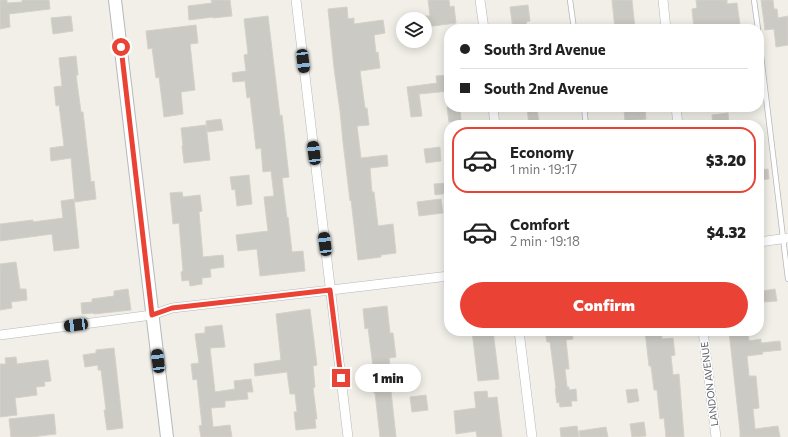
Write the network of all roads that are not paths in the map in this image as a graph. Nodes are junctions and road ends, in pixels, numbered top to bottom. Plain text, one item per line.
1 (115, 0) edge
2 (296, 0) edge
3 (480, 0) edge
4 (570, 0) edge
5 (663, 0) edge
6 (754, 0) edge
7 (483, 24) edge
8 (573, 24) edge
9 (665, 24) edge
10 (757, 24) edge
11 (764, 76) edge
12 (786, 239) edge
13 (764, 241) edge
14 (444, 277) edge
15 (788, 279) edge
16 (330, 290) junction
17 (152, 315) junction
18 (0, 335) edge
19 (520, 336) edge
20 (704, 336) edge
21 (167, 437) edge
22 (348, 437) edge
23 (532, 437) edge
24 (716, 437) edge

1 - 17 street
2 - 16 street
3 - 7 street
4 - 8 lane
5 - 9 street
6 - 10 lane
11 - 12 lane
12 - 13 street
12 - 15 lane
14 - 16 street
16 - 17 street
16 - 22 street
17 - 18 street
17 - 21 street
19 - 23 street
20 - 24 street, LANDON AVENUE

